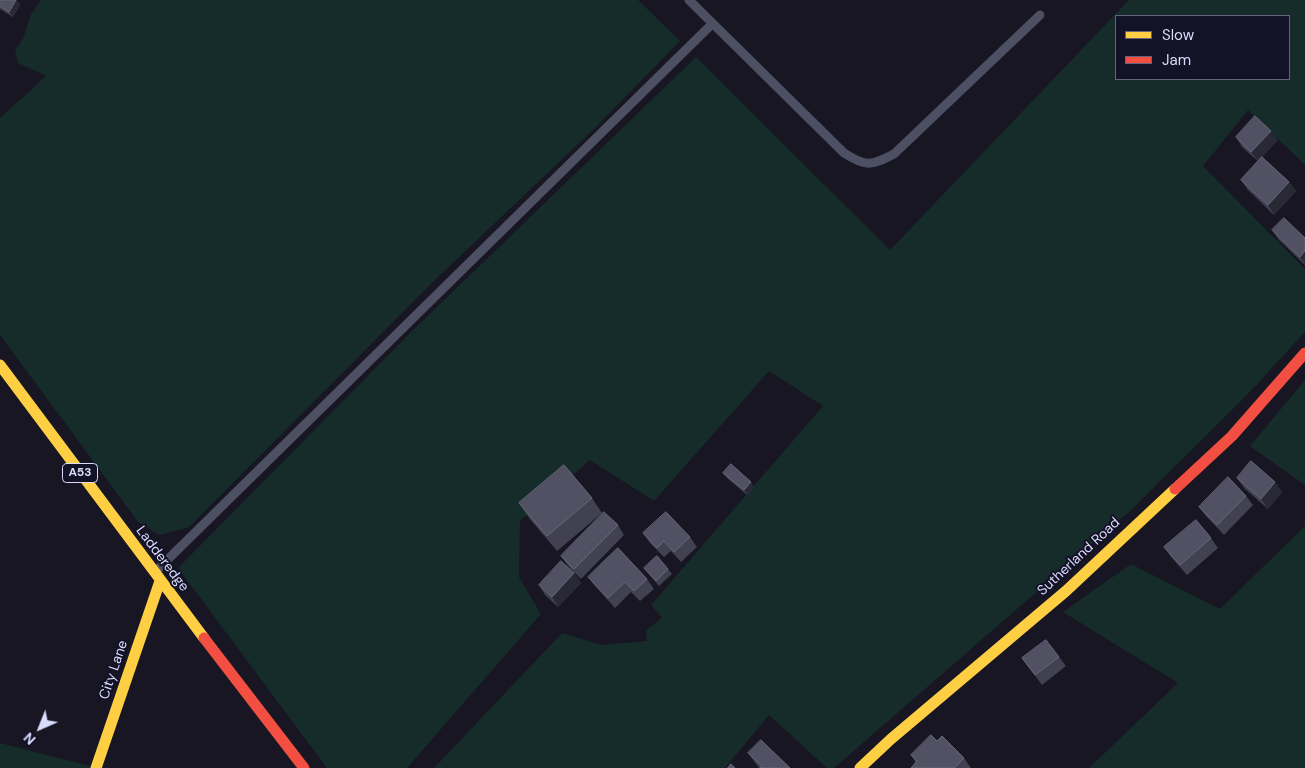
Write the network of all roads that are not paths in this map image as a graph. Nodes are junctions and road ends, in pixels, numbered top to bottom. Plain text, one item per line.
1 (688, 0) edge
2 (1040, 15) dead end
3 (712, 24) junction
4 (1305, 353) edge
5 (1, 369) edge
6 (157, 577) junction
7 (96, 768) edge
8 (304, 768) edge
9 (860, 768) edge

1 - 3 lane
2 - 3 lane
3 - 6 lane
4 - 9 main road, Sutherland Road
5 - 6 main road, Ladderedge / A53
6 - 7 main road, City Lane
6 - 8 main road, Ladderedge / A53

